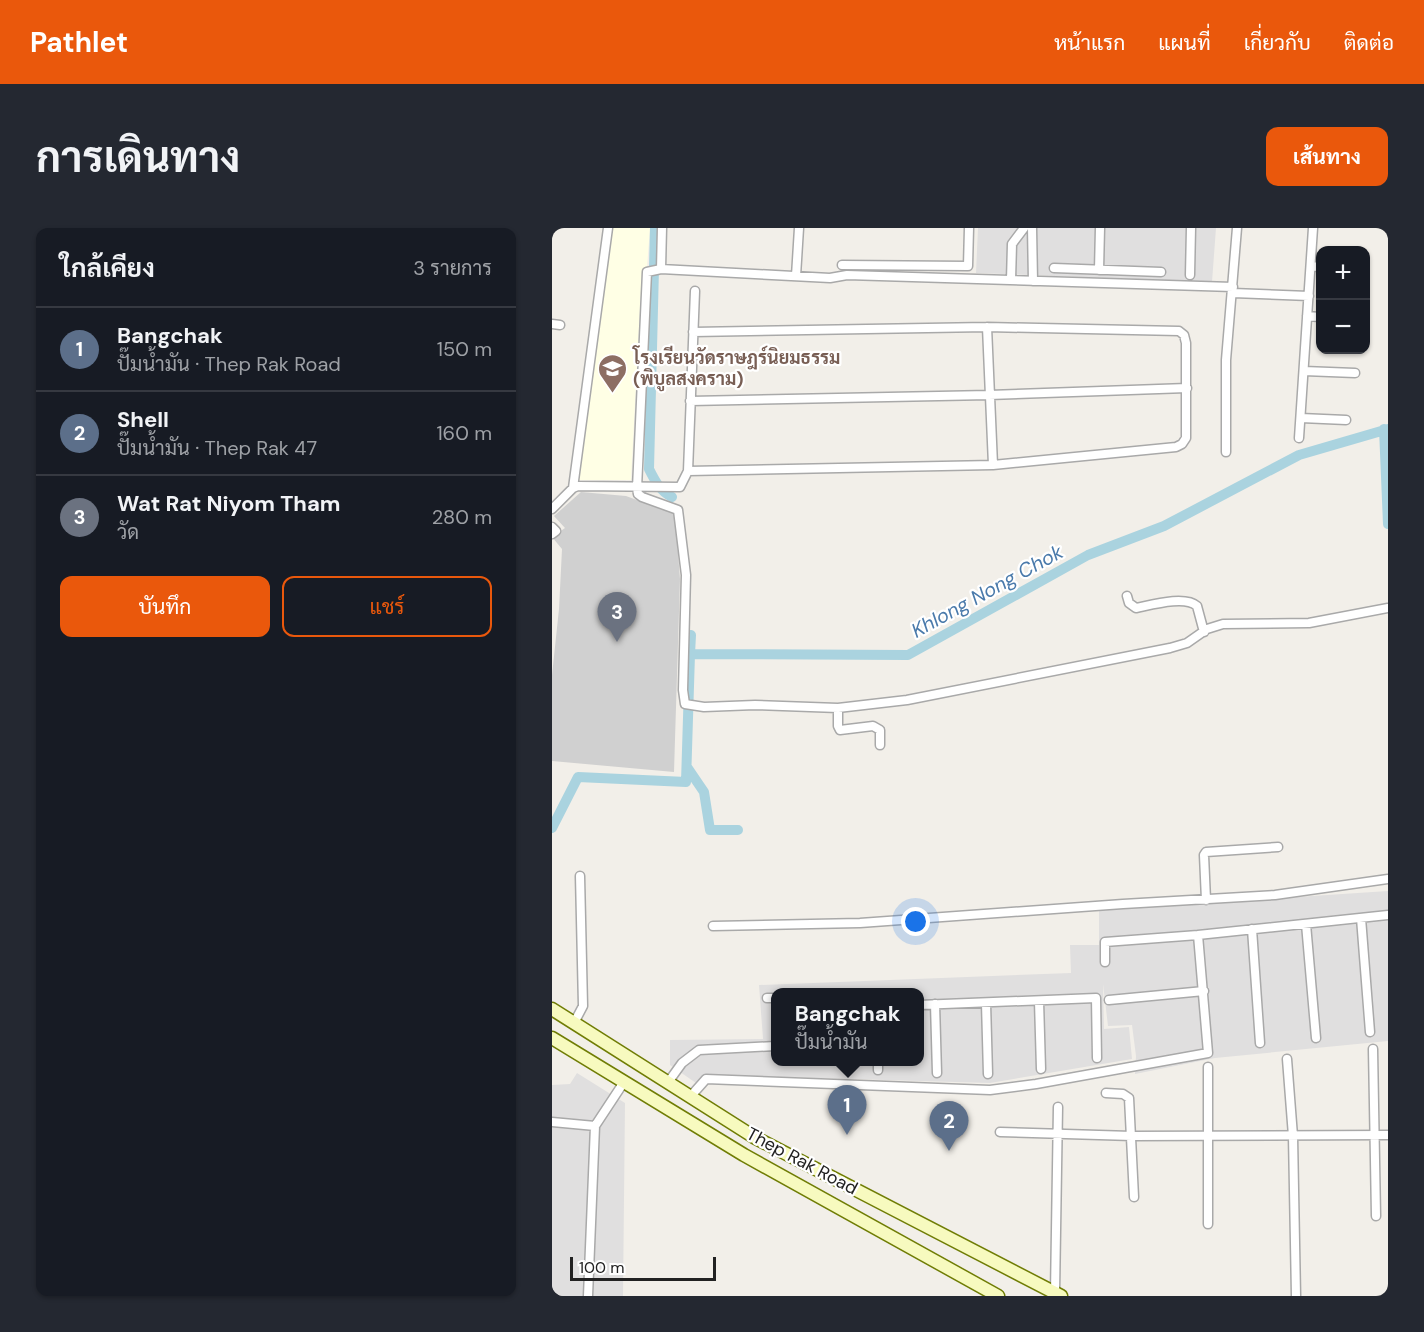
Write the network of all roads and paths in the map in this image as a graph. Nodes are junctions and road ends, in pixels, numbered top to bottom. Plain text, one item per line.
1 (608, 228) edge
2 (662, 228) edge
3 (800, 228) edge
4 (969, 228) edge
5 (1024, 228) edge
6 (1032, 228) edge
7 (1100, 228) edge
8 (1191, 228) edge
9 (1237, 228) edge
10 (1313, 228) edge
11 (842, 265) dead end
12 (1316, 266) edge
13 (1054, 268) dead end
14 (659, 269) junction
15 (1099, 270) junction
16 (1161, 272) dead end
17 (1190, 275) dead end
18 (796, 276) junction
19 (1011, 280) junction
20 (1033, 281) junction
21 (1233, 290) junction
22 (695, 291) dead end
23 (1309, 296) junction
24 (1307, 316) junction
25 (1316, 317) edge
26 (987, 327) junction
27 (693, 332) junction
28 (1304, 371) junction
29 (1355, 373) dead end
30 (1187, 388) junction
31 (989, 395) junction
32 (690, 401) junction
33 (1301, 418) junction
34 (1346, 420) dead end
35 (1299, 438) dead end
36 (1226, 452) dead end
37 (993, 465) junction
38 (688, 471) junction
39 (573, 488) junction
40 (640, 488) junction
41 (552, 509) edge
42 (552, 527) edge
43 (552, 534) edge
44 (1126, 596) dead end
45 (1388, 608) edge
46 (1204, 632) junction
47 (838, 708) junction
48 (880, 745) dead end
49 (1278, 847) dead end
50 (580, 876) dead end
51 (1388, 879) edge
52 (1206, 900) junction
53 (1388, 915) edge
54 (1361, 918) junction
55 (1306, 924) junction
56 (713, 926) dead end
57 (1252, 929) junction
58 (1198, 934) junction
59 (1105, 962) dead end
60 (1204, 991) junction
61 (1108, 1000) dead end
62 (1040, 1001) junction
63 (986, 1003) junction
64 (935, 1004) junction
65 (924, 1005) edge
66 (552, 1009) edge
67 (574, 1023) junction
68 (1370, 1032) dead end
69 (552, 1038) edge
70 (1316, 1038) dead end
71 (1260, 1043) dead end
72 (771, 1046) edge
73 (1373, 1049) dead end
74 (1097, 1058) dead end
75 (1287, 1059) dead end
76 (1208, 1067) dead end
77 (1041, 1069) dead end
78 (937, 1073) dead end
79 (988, 1074) dead end
80 (669, 1081) junction
81 (624, 1082) junction
82 (1107, 1093) dead end
83 (690, 1097) junction
84 (1058, 1107) dead end
85 (552, 1122) edge
86 (595, 1126) junction
87 (1000, 1132) dead end
88 (1058, 1133) junction
89 (1209, 1135) junction
90 (1375, 1135) junction
91 (1388, 1135) edge
92 (1132, 1136) junction
93 (1293, 1136) junction
94 (1134, 1197) dead end
95 (1376, 1216) dead end
96 (1208, 1224) dead end
97 (1058, 1295) edge
98 (588, 1296) edge
99 (998, 1296) edge
100 (1296, 1296) edge

1 - 39 street
2 - 14 street
3 - 18 street
4 - 11 street
5 - 19 street
6 - 20 street
7 - 15 street
8 - 17 street
9 - 21 street
10 - 12 street
12 - 23 street
13 - 15 street
14 - 18 street
14 - 40 street
15 - 16 street
18 - 19 street
19 - 20 street
20 - 21 street
21 - 23 street
21 - 36 street
22 - 27 street
23 - 24 street
24 - 25 street
24 - 28 street
26 - 27 street
26 - 30 street
26 - 31 street
27 - 32 street
28 - 29 street
28 - 33 street
30 - 31 street
30 - 37 street
31 - 32 street
31 - 37 street
32 - 38 street
33 - 34 street
33 - 35 street
37 - 38 street
38 - 40 street
39 - 40 street
39 - 41 street
40 - 47 street
42 - 43 street
44 - 46 street
45 - 46 street
46 - 47 street
47 - 48 street
49 - 52 street
50 - 67 street
51 - 52 street
52 - 56 street
53 - 54 street
54 - 55 street
54 - 68 street
55 - 57 street
55 - 70 street
57 - 58 street
57 - 71 street
58 - 59 street
58 - 60 street
60 - 61 street
60 - 83 street
62 - 63 street
62 - 74 street
62 - 77 street
63 - 64 street
63 - 79 street
64 - 65 street
64 - 78 street
66 - 67 main road, Thep Rak Road
67 - 80 main road, Thep Rak Road
69 - 81 main road, Thep Rak Road
72 - 80 street
73 - 90 street
75 - 93 street
76 - 89 street
80 - 83 main road, Thep Rak Road
81 - 86 street
81 - 99 main road, Thep Rak Road
82 - 92 street
83 - 97 main road, Thep Rak Road
84 - 88 street
85 - 86 street
86 - 98 street
87 - 88 street
88 - 92 street
88 - 97 street
89 - 92 street
89 - 93 street
89 - 96 street
90 - 91 street
90 - 93 street
90 - 95 street
92 - 94 street
93 - 100 street

